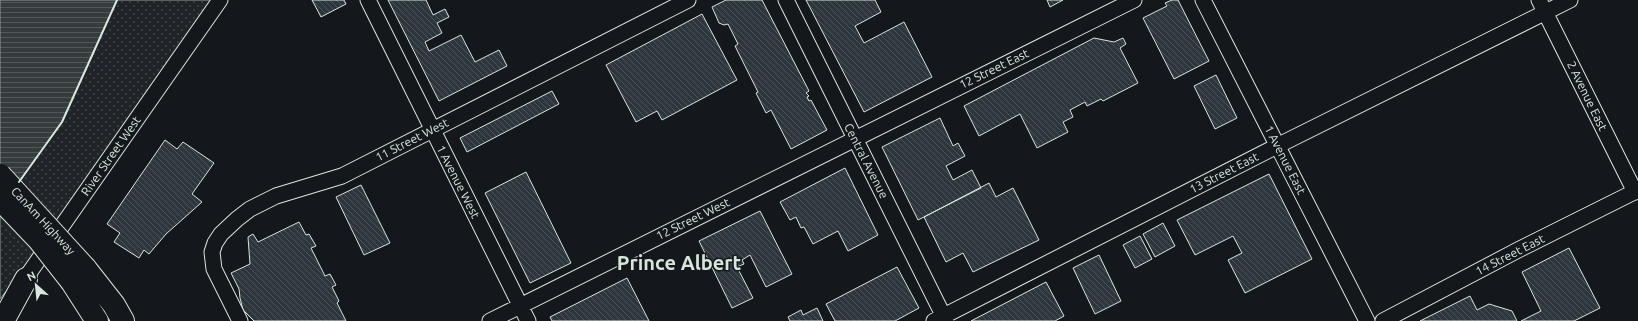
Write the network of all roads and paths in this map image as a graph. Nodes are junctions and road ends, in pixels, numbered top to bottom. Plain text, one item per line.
1 (220, 0) edge
2 (368, 0) edge
3 (688, 0) edge
4 (786, 0) edge
5 (1134, 0) edge
6 (1203, 0) edge
7 (1570, 0) edge
8 (1542, 6) edge
9 (432, 130) junction
10 (854, 139) junction
11 (1277, 146) junction
12 (0, 175) edge
13 (1636, 191) edge
14 (0, 198) edge
15 (79, 275) junction
16 (26, 279) junction
17 (520, 306) junction
18 (0, 310) edge
19 (941, 319) edge
20 (3, 321) edge
21 (90, 321) edge
22 (97, 321) edge
23 (123, 321) edge
24 (240, 321) edge
25 (490, 321) edge
26 (528, 321) edge
27 (1367, 321) edge
28 (1383, 321) edge

1 - 16 street, River Street West
2 - 9 street, 1 Avenue West
3 - 9 street, 11 Street West
4 - 10 street, Central Avenue
5 - 10 street, 12 Street East
6 - 11 street, 1 Avenue East
7 - 8 street, 13 Street East
8 - 11 street, 13 Street East
8 - 13 street, 2 Avenue East
9 - 17 street, 1 Avenue West
9 - 24 street, 11 Street West
10 - 17 street, 12 Street West
10 - 19 street, Central Avenue
11 - 19 street, 13 Street East
11 - 27 street, 1 Avenue East
12 - 15 highway, CanAm Highway, bridge
13 - 28 street, 14 Street East
14 - 15 highway, CanAm Highway, bridge
15 - 21 highway
15 - 22 highway
15 - 23 highway
16 - 18 street, River Street West
16 - 20 highway
17 - 25 street, 12 Street West
17 - 26 street, 1 Avenue West

